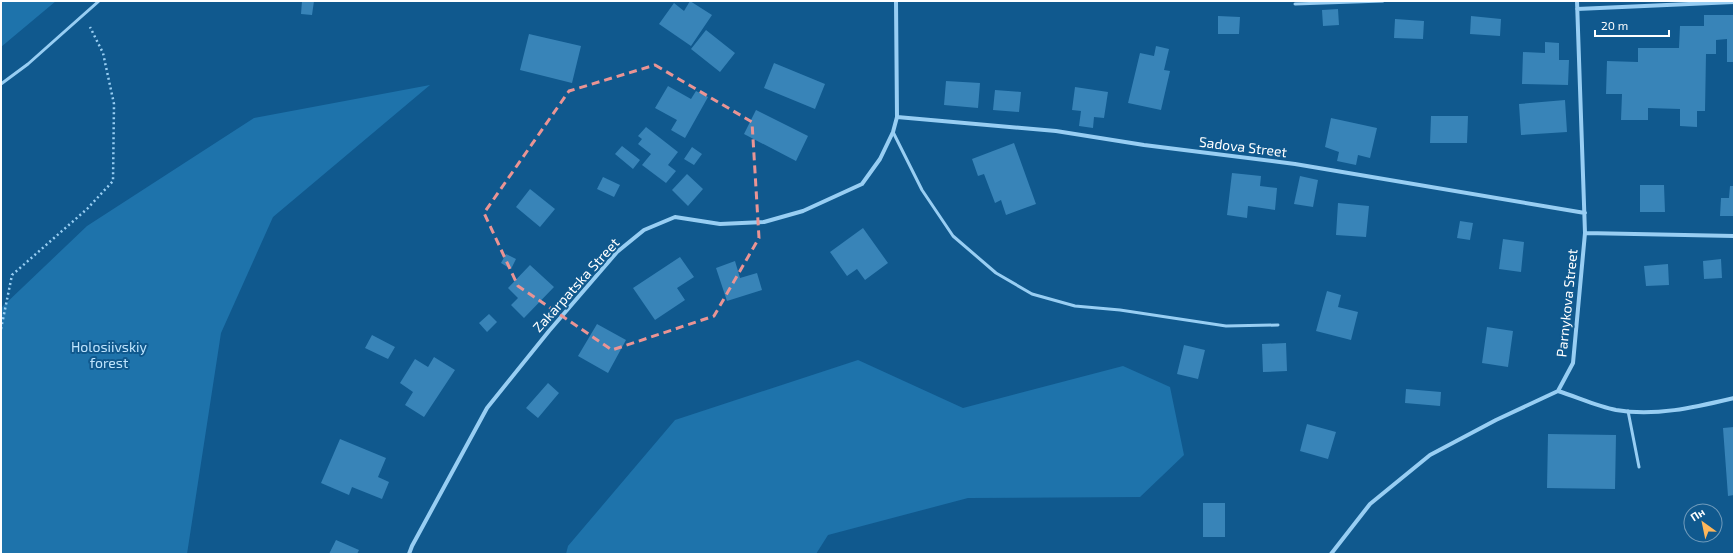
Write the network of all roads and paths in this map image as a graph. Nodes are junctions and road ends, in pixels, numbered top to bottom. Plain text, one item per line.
1 (99, 1) edge
2 (896, 1) edge
3 (1383, 1) edge
4 (1577, 1) edge
5 (1734, 2) edge
6 (1295, 4) dead end
7 (1577, 9) junction
8 (83, 15) junction
9 (1, 84) edge
10 (896, 117) junction
11 (893, 132) junction
12 (1585, 213) junction
13 (1585, 233) junction
14 (1734, 236) edge
15 (1278, 325) dead end
16 (1, 329) edge
17 (1558, 391) junction
18 (1734, 398) edge
19 (1628, 411) junction
20 (1639, 467) dead end
21 (409, 554) edge
22 (1331, 554) edge

1 - 8 lane
2 - 10 street, Zakarpatska Street
3 - 6 lane
4 - 7 street, Parnykova Street
5 - 7 street
7 - 12 street, Parnykova Street
8 - 9 lane
8 - 16 path
10 - 11 street, Zakarpatska Street
10 - 12 street, Sadova Street
11 - 15 lane
11 - 21 street, Zakarpatska Street
12 - 13 street, Parnykova Street
13 - 14 street
13 - 17 street, Parnykova Street
17 - 19 street
17 - 22 street
18 - 19 street
19 - 20 lane

